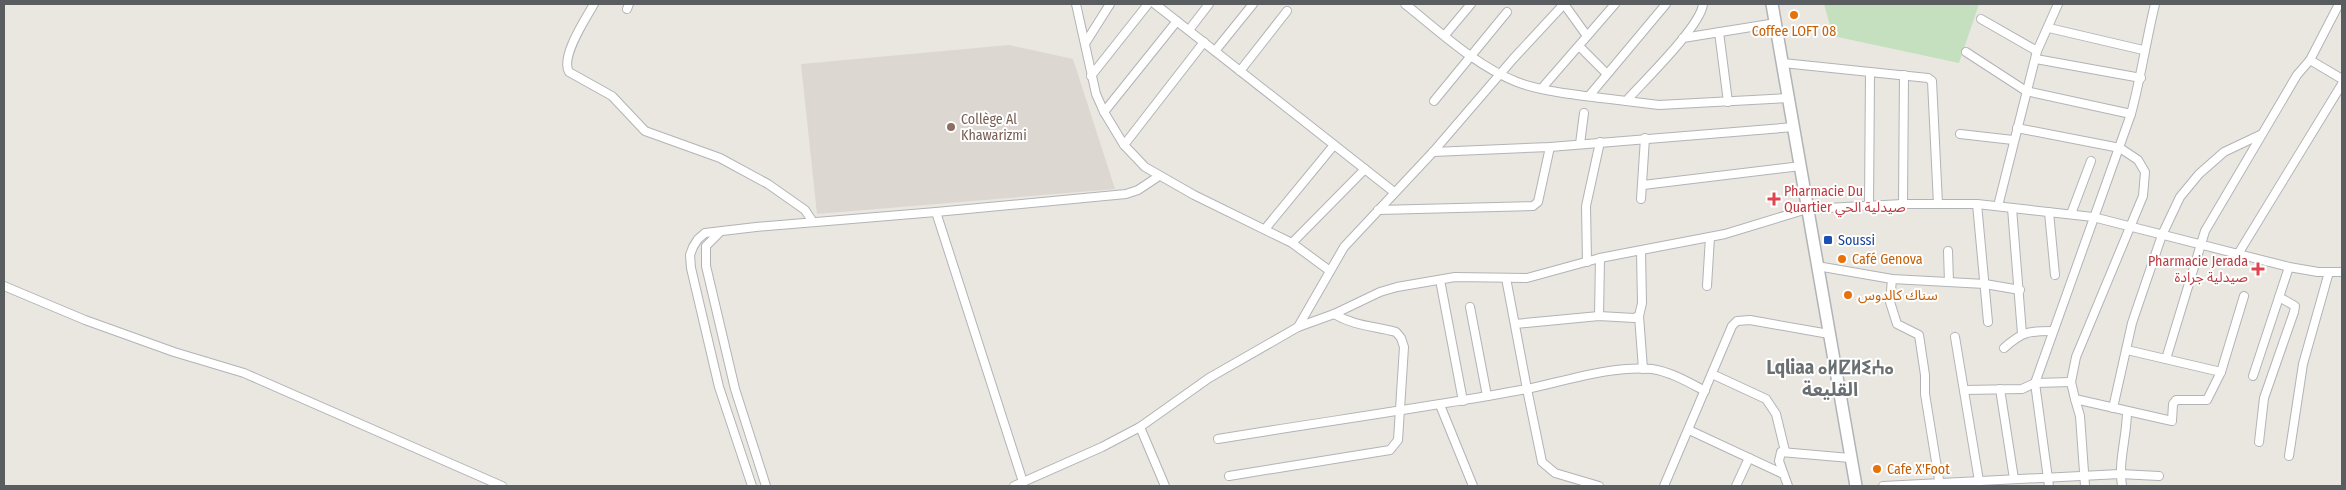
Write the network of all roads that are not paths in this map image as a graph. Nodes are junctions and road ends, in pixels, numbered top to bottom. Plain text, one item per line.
1 (594, 4) edge
2 (1076, 4) edge
3 (1110, 4) edge
4 (1148, 4) edge
5 (1209, 4) edge
6 (1252, 4) edge
7 (1405, 4) edge
8 (1564, 4) edge
9 (1616, 4) edge
10 (1666, 4) edge
11 (1704, 4) edge
12 (1772, 4) edge
13 (2058, 4) edge
14 (2155, 4) edge
15 (2339, 4) edge
16 (1161, 5) edge
17 (1466, 5) edge
18 (1412, 7) edge
19 (1287, 11) dead end
20 (1508, 12) dead end
21 (1981, 19) dead end
22 (1176, 21) junction
23 (1776, 23) junction
24 (2049, 28) junction
25 (1189, 30) junction
26 (1719, 32) junction
27 (1445, 35) junction
28 (1587, 36) junction
29 (1683, 38) junction
30 (1086, 42) junction
31 (1204, 42) junction
32 (1579, 46) junction
33 (2143, 50) junction
34 (1215, 51) junction
35 (1966, 52) dead end
36 (1471, 55) junction
37 (2036, 55) junction
38 (2310, 60) junction
39 (1783, 63) junction
40 (1240, 71) junction
41 (1870, 72) junction
42 (1606, 73) junction
43 (1500, 74) junction
44 (1904, 75) junction
45 (1092, 76) junction
46 (2141, 78) junction
47 (2342, 79) edge
48 (2342, 84) edge
49 (1542, 88) junction
50 (2026, 91) junction
51 (1589, 96) junction
52 (1788, 98) junction
53 (1434, 101) dead end
54 (1626, 101) junction
55 (1728, 102) junction
56 (1104, 112) junction
57 (1584, 113) dead end
58 (2131, 114) junction
59 (1794, 127) junction
60 (2017, 128) junction
61 (1960, 134) dead end
62 (2262, 134) junction
63 (1645, 138) junction
64 (2013, 140) junction
65 (1600, 142) junction
66 (1124, 144) junction
67 (1580, 144) junction
68 (1334, 145) junction
69 (1550, 147) junction
70 (2120, 148) junction
71 (1433, 152) junction
72 (2091, 161) dead end
73 (1801, 166) junction
74 (1365, 169) junction
75 (1159, 176) junction
76 (1643, 185) junction
77 (1394, 192) junction
78 (1641, 199) dead end
79 (1903, 204) junction
80 (1938, 204) junction
81 (1977, 204) junction
82 (1998, 206) junction
83 (1869, 207) junction
84 (2012, 208) junction
85 (1807, 209) junction
86 (1378, 210) junction
87 (936, 212) junction
88 (2049, 212) junction
89 (2070, 214) junction
90 (2094, 217) junction
91 (813, 222) junction
92 (2130, 228) junction
93 (1265, 229) junction
94 (722, 231) junction
95 (2162, 235) junction
96 (1710, 237) junction
97 (1292, 243) junction
98 (2202, 246) junction
99 (1948, 251) dead end
100 (1641, 252) junction
101 (2238, 254) junction
102 (1600, 258) junction
103 (1587, 262) junction
104 (1817, 266) junction
105 (2289, 267) junction
106 (1330, 271) junction
107 (2329, 272) junction
108 (2342, 272) edge
109 (2054, 274) dead end
110 (1506, 278) junction
111 (1892, 279) junction
112 (1440, 280) junction
113 (1949, 282) junction
114 (1985, 284) junction
115 (4, 286) edge
116 (1707, 286) dead end
117 (2020, 290) junction
118 (2244, 296) dead end
119 (2279, 297) junction
120 (1470, 307) dead end
121 (1334, 314) junction
122 (1599, 316) junction
123 (1639, 316) junction
124 (1988, 322) dead end
125 (1515, 324) junction
126 (1298, 326) junction
127 (2052, 331) junction
128 (1829, 334) junction
129 (2022, 334) junction
130 (1955, 338) dead end
131 (2004, 348) dead end
132 (2127, 350) junction
133 (2166, 359) junction
134 (1643, 369) junction
135 (2221, 372) junction
136 (1712, 374) junction
137 (2253, 376) dead end
138 (2071, 382) junction
139 (2035, 383) junction
140 (1527, 389) junction
141 (2000, 389) junction
142 (1964, 390) junction
143 (1705, 391) junction
144 (1487, 396) junction
145 (2075, 399) junction
146 (1462, 401) junction
147 (1440, 405) junction
148 (2113, 408) junction
149 (1399, 410) junction
150 (2126, 411) junction
151 (1140, 427) junction
152 (1689, 430) junction
153 (1218, 439) dead end
154 (2259, 442) dead end
155 (1784, 451) junction
156 (2289, 456) dead end
157 (1749, 458) junction
158 (1850, 458) junction
159 (1781, 473) junction
160 (2120, 474) junction
161 (1229, 476) dead end
162 (2083, 476) junction
163 (2159, 476) dead end
164 (2014, 479) junction
165 (1979, 481) junction
166 (1023, 482) junction
167 (2048, 482) edge
168 (1940, 484) edge
169 (502, 486) edge
170 (752, 486) edge
171 (766, 486) edge
172 (1014, 486) edge
173 (1165, 486) edge
174 (1473, 486) edge
175 (1599, 486) edge
176 (1664, 486) edge
177 (1736, 486) edge
178 (1788, 486) edge
179 (1856, 486) edge
180 (1884, 486) edge
181 (2085, 486) edge
182 (2122, 486) edge

1 - 91 street
2 - 30 street
3 - 30 street
4 - 45 street
5 - 25 street
6 - 34 street
7 - 18 street
8 - 28 street
8 - 43 street
9 - 28 street
10 - 42 street
11 - 29 street
12 - 23 main road
13 - 24 street
14 - 33 street
15 - 38 street
16 - 22 street
17 - 27 street
18 - 27 street
19 - 40 street
20 - 36 street
21 - 37 street
22 - 25 street
22 - 56 street
23 - 26 street
23 - 39 main road
24 - 33 street
24 - 37 street
25 - 31 street
26 - 29 street
26 - 55 street
27 - 36 street
28 - 32 street
29 - 54 street
30 - 45 street
31 - 34 street
31 - 66 street
32 - 42 street
32 - 49 street
33 - 46 street
34 - 40 street
35 - 50 street
36 - 43 street
36 - 53 street
37 - 46 street
37 - 50 street
38 - 47 street
38 - 62 street
39 - 41 street
39 - 52 main road
40 - 68 street
41 - 44 street
41 - 83 street
42 - 51 street
43 - 49 street
43 - 71 street
44 - 79 street
44 - 80 street
45 - 56 street
46 - 58 street
48 - 101 street
49 - 51 street
50 - 58 street
50 - 60 street
51 - 54 street
52 - 55 street
52 - 59 main road
54 - 55 street
56 - 66 street
57 - 67 street
58 - 70 street
59 - 63 street
59 - 73 main road
60 - 64 street
60 - 70 street
61 - 64 street
62 - 95 street
62 - 98 street
63 - 65 street
63 - 76 street
64 - 82 street
65 - 67 street
65 - 103 street
66 - 75 street
67 - 69 street
68 - 74 street
68 - 93 street
69 - 71 street
69 - 86 street
70 - 90 street
70 - 92 street
71 - 77 street
72 - 89 street
73 - 76 street
73 - 85 main road
74 - 77 street
74 - 97 street
75 - 87 street
75 - 93 street
76 - 78 street
77 - 86 street
79 - 80 street
79 - 83 street
80 - 81 street
81 - 82 street
81 - 114 street
82 - 84 street
83 - 85 street
84 - 88 street
84 - 117 street
85 - 96 street
85 - 104 main road
86 - 106 street
87 - 91 street
87 - 166 street
88 - 89 street
88 - 109 street
89 - 90 street
90 - 92 street
90 - 127 street
91 - 94 street
92 - 95 street
92 - 138 street
93 - 97 street
94 - 170 street
94 - 171 street
95 - 98 street
95 - 132 street
96 - 100 street
96 - 116 street
97 - 106 street
98 - 101 street
98 - 133 street
99 - 113 street
100 - 102 street
100 - 123 street
101 - 105 street
102 - 103 street
102 - 122 street
103 - 110 street
104 - 111 street
104 - 128 main road
105 - 107 street
105 - 119 street
106 - 126 street
107 - 108 street
107 - 156 street
110 - 112 street
110 - 125 street
111 - 113 street
111 - 168 street
112 - 121 street
112 - 146 street
113 - 114 street
114 - 117 street
114 - 124 street
115 - 169 street
117 - 129 street
118 - 135 street
119 - 137 street
119 - 154 street
120 - 144 street
121 - 126 street
121 - 149 street
122 - 123 street
122 - 125 street
123 - 134 street
125 - 140 street
126 - 151 street
127 - 129 street
127 - 139 street
128 - 136 street
128 - 158 main road
129 - 131 street
130 - 142 street
132 - 133 street
132 - 148 street
133 - 135 street
134 - 140 street
134 - 143 street
135 - 150 street
136 - 143 street
136 - 155 street
138 - 139 street
138 - 145 street
139 - 141 street
139 - 167 street
140 - 144 street
140 - 175 street
141 - 142 street
141 - 164 street
142 - 165 street
143 - 152 street
144 - 146 street
145 - 148 street
145 - 162 street
146 - 147 street
147 - 149 street
147 - 174 street
148 - 150 street
149 - 153 street
149 - 161 street
150 - 160 street
151 - 166 street
151 - 173 street
152 - 157 street
152 - 176 street
155 - 158 street
155 - 159 street
157 - 159 street
157 - 177 street
158 - 179 main road
159 - 178 street
160 - 162 street
160 - 163 street
160 - 182 street
162 - 167 street
162 - 181 street
164 - 165 street
164 - 167 street
165 - 168 street
166 - 172 street
168 - 180 street

